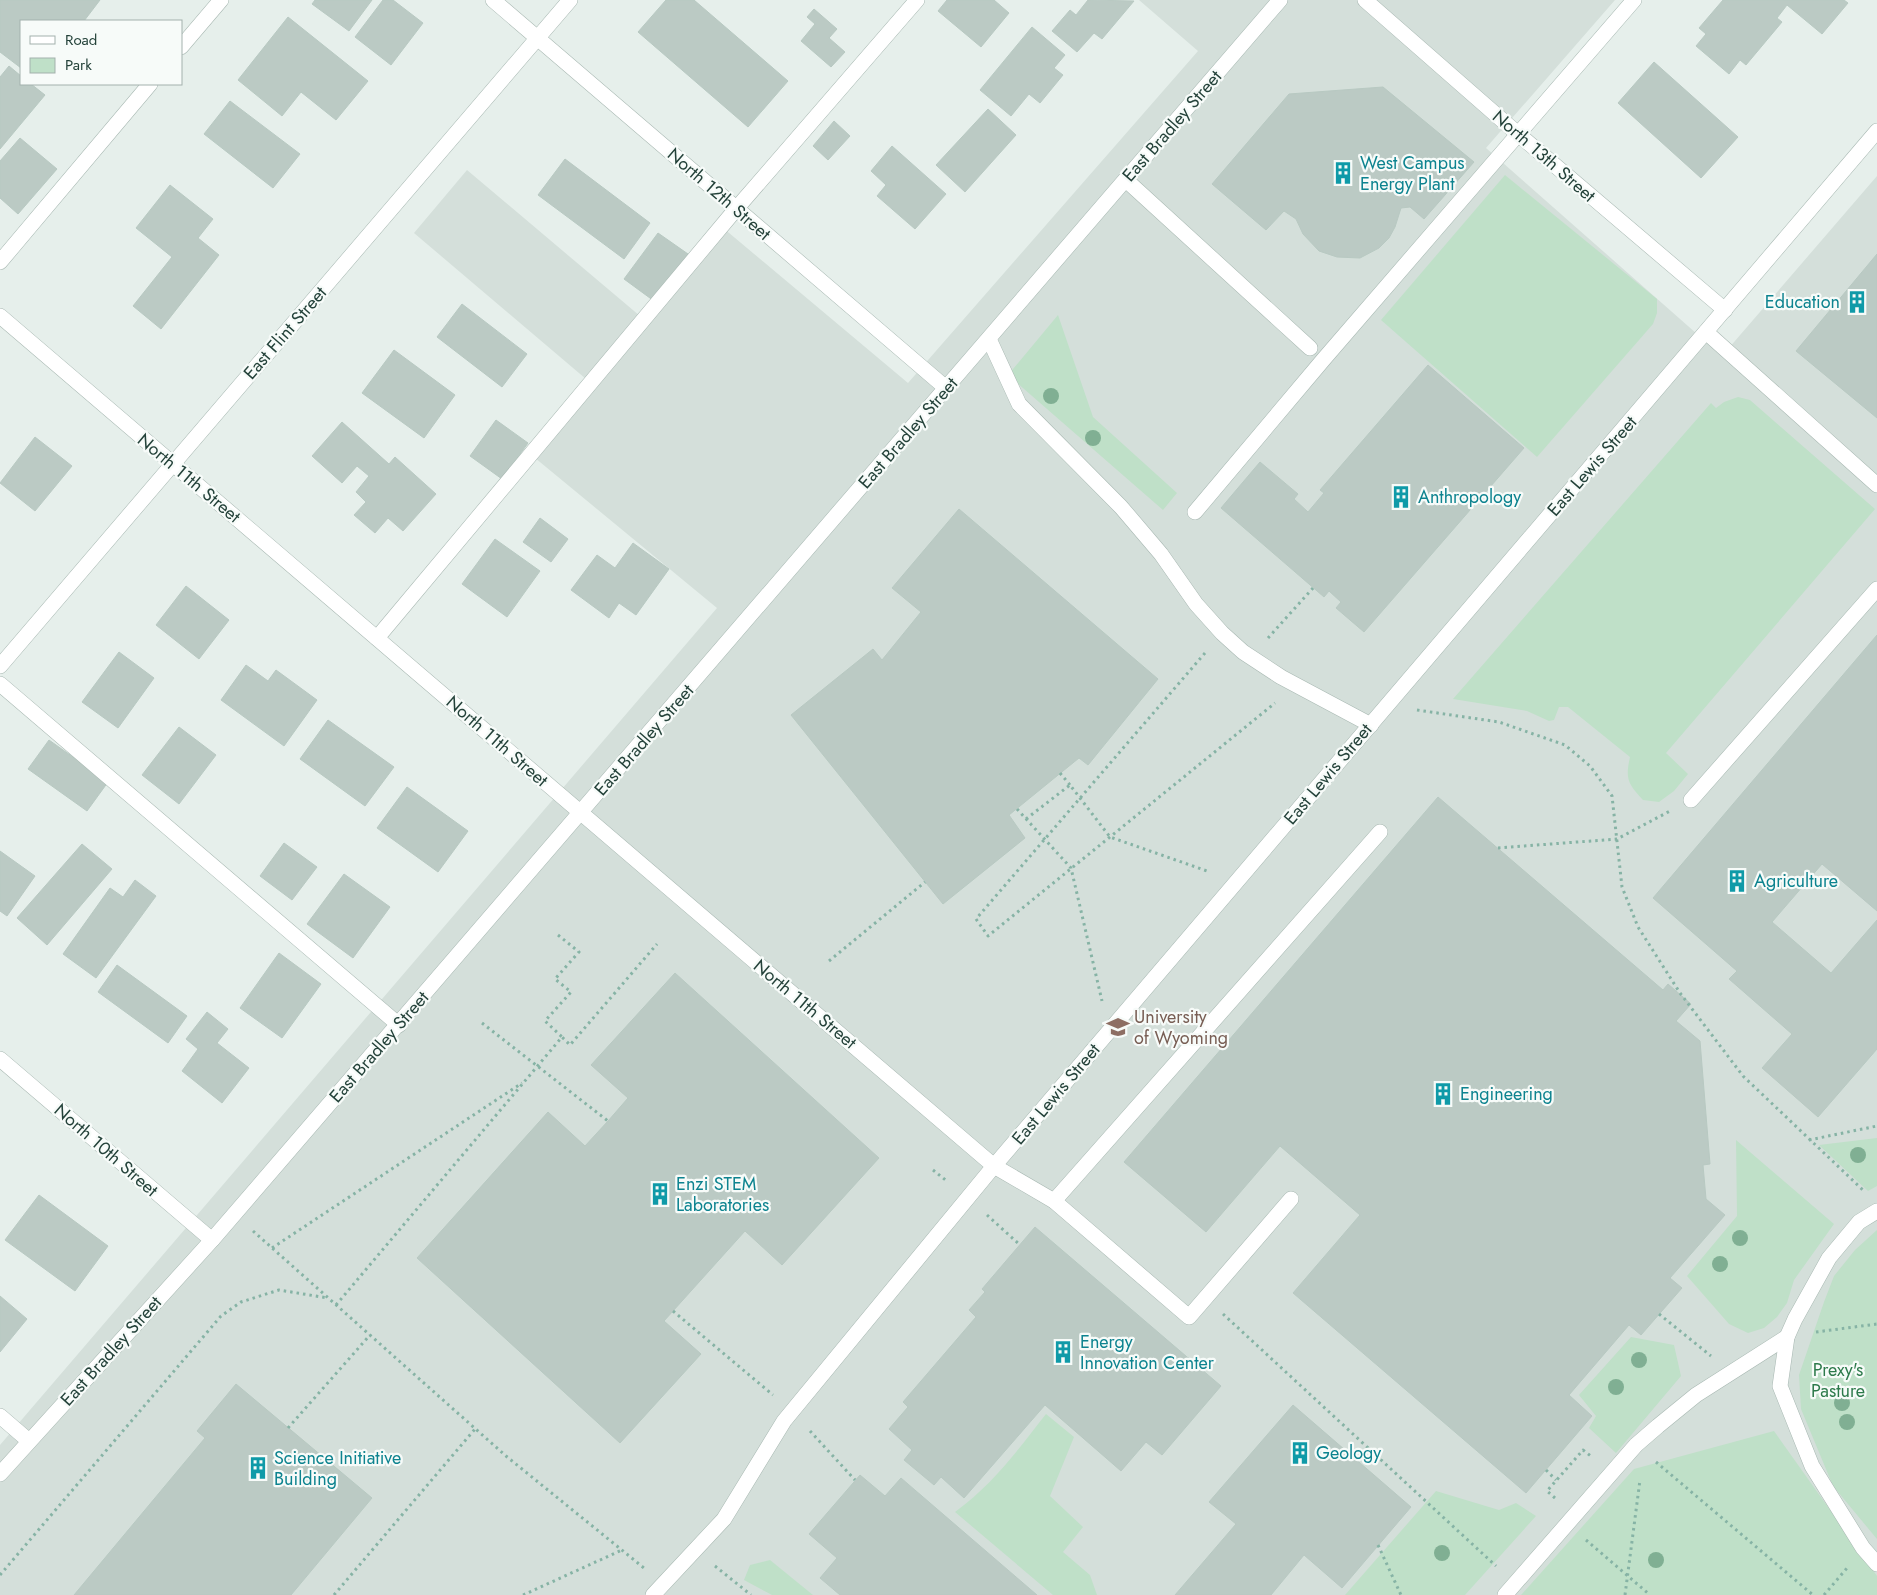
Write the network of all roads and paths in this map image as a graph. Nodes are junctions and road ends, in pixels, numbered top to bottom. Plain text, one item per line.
1 (221, 0) edge
2 (493, 0) edge
3 (570, 0) edge
4 (917, 0) edge
5 (1280, 0) edge
6 (1365, 0) edge
7 (1634, 0) edge
8 (538, 38) junction
9 (182, 46) edge
10 (149, 85) edge
11 (1877, 131) edge
12 (1518, 134) junction
13 (1126, 180) junction
14 (736, 209) junction
15 (0, 262) edge
16 (1725, 310) junction
17 (0, 316) edge
18 (1706, 332) junction
19 (989, 339) junction
20 (1310, 348) dead end
21 (946, 388) junction
22 (173, 464) junction
23 (1877, 485) edge
24 (1195, 512) dead end
25 (1313, 588) dead end
26 (1877, 589) edge
27 (1222, 633) junction
28 (377, 638) junction
29 (1251, 657) junction
30 (0, 666) edge
31 (0, 684) edge
32 (1296, 685) junction
33 (1388, 705) junction
34 (1370, 725) junction
35 (1060, 773) dead end
36 (1070, 786) junction
37 (1079, 799) junction
38 (1691, 800) joint
39 (1017, 809) dead end
40 (581, 813) junction
41 (1026, 819) junction
42 (1380, 832) dead end
43 (1110, 837) junction
44 (1045, 839) junction
45 (1617, 839) junction
46 (1498, 848) dead end
47 (1071, 868) junction
48 (925, 882) dead end
49 (1237, 882) junction
50 (558, 935) dead end
51 (657, 944) dead end
52 (829, 961) dead end
53 (482, 1024) dead end
54 (399, 1025) junction
55 (1109, 1031) junction
56 (562, 1037) junction
57 (0, 1059) edge
58 (538, 1067) junction
59 (525, 1081) junction
60 (608, 1121) dead end
61 (1877, 1126) edge
62 (1808, 1140) junction
63 (994, 1166) junction
64 (1870, 1197) dead end
65 (1291, 1199) dead end
66 (1054, 1201) junction
67 (1877, 1211) edge
68 (234, 1214) junction
69 (1002, 1229) dead end
70 (212, 1240) junction
71 (1020, 1245) dead end
72 (272, 1248) junction
73 (1205, 1297) junction
74 (329, 1298) junction
75 (336, 1304) junction
76 (673, 1311) dead end
77 (1659, 1314) dead end
78 (1877, 1324) edge
79 (370, 1334) junction
80 (1787, 1337) junction
81 (1730, 1373) junction
82 (0, 1416) edge
83 (788, 1416) junction
84 (288, 1428) dead end
85 (475, 1428) junction
86 (29, 1441) junction
87 (1651, 1458) dead end
88 (1546, 1470) dead end
89 (1642, 1471) dead end
90 (0, 1474) edge
91 (855, 1480) dead end
92 (1556, 1480) dead end
93 (1567, 1523) junction
94 (1378, 1545) dead end
95 (1863, 1548) junction
96 (697, 1549) junction
97 (622, 1550) junction
98 (1877, 1564) edge
99 (0, 1575) edge
100 (1628, 1577) junction
101 (664, 1584) junction
102 (1510, 1589) edge
103 (336, 1594) edge
104 (523, 1595) edge
105 (653, 1595) edge
106 (751, 1595) edge
107 (1401, 1595) edge
108 (1625, 1595) edge
109 (1650, 1595) edge
110 (1813, 1595) edge
111 (1824, 1595) edge

1 - 9 street
2 - 8 street, North 12th Street
3 - 8 street, East Flint Street
4 - 14 street
5 - 13 street, East Bradley Street
6 - 12 street, North 13th Street
7 - 12 street
8 - 14 street, North 12th Street
8 - 22 street, East Flint Street
10 - 15 street
11 - 16 street, East Lewis Street
12 - 16 street, North 13th Street
12 - 24 street
13 - 19 street, East Bradley Street
13 - 20 street
14 - 21 street, North 12th Street
14 - 28 street
16 - 18 street, East Lewis Street
17 - 22 street, North 11th Street
18 - 23 street
18 - 33 street, East Lewis Street
19 - 21 street, East Bradley Street
19 - 27 street
21 - 40 street, East Bradley Street
22 - 28 street, North 11th Street
22 - 30 street, East Flint Street
25 - 29 path
26 - 38 street
27 - 29 street
27 - 37 path
28 - 40 street, North 11th Street
29 - 32 street
31 - 54 street
32 - 34 street
32 - 43 path
33 - 34 street, East Lewis Street
33 - 45 path
34 - 49 street, East Lewis Street
35 - 36 path
36 - 37 path
36 - 41 path
37 - 43 path
37 - 44 path
38 - 45 path
39 - 41 path
40 - 54 street, East Bradley Street
40 - 63 street, North 11th Street
41 - 44 path
42 - 66 street
43 - 47 path
43 - 49 path
44 - 47 path
44 - 47 path
45 - 46 path
45 - 62 path
47 - 55 path
48 - 52 path
49 - 55 street, East Lewis Street
50 - 56 path
51 - 56 path
53 - 58 path
54 - 68 street, East Bradley Street
55 - 63 street, East Lewis Street
56 - 58 path
57 - 70 street, North 10th Street
58 - 59 path
58 - 60 path
59 - 72 path
59 - 75 path
61 - 62 path
62 - 64 path
63 - 66 street, North 11th Street
63 - 83 street, East Lewis Street
65 - 73 street
66 - 73 street, North 11th Street
67 - 80 street
68 - 70 street, East Bradley Street
68 - 72 path
69 - 71 path
70 - 86 street, East Bradley Street
72 - 74 path
73 - 102 path
74 - 75 path
74 - 99 path
75 - 79 path
76 - 83 path
77 - 81 path
78 - 80 path
79 - 84 path
79 - 85 path
80 - 81 street
80 - 95 street
81 - 93 street
82 - 86 street
83 - 91 path
83 - 96 street, East Lewis Street
85 - 97 path
85 - 103 path
86 - 90 street, East Bradley Street
87 - 110 path
88 - 92 path
89 - 100 path
93 - 100 path
93 - 102 street
94 - 107 path
95 - 98 street
95 - 111 path
96 - 101 street, East Lewis Street
96 - 106 path
97 - 101 path
97 - 104 path
100 - 108 path
100 - 109 path
101 - 105 street, East Lewis Street

